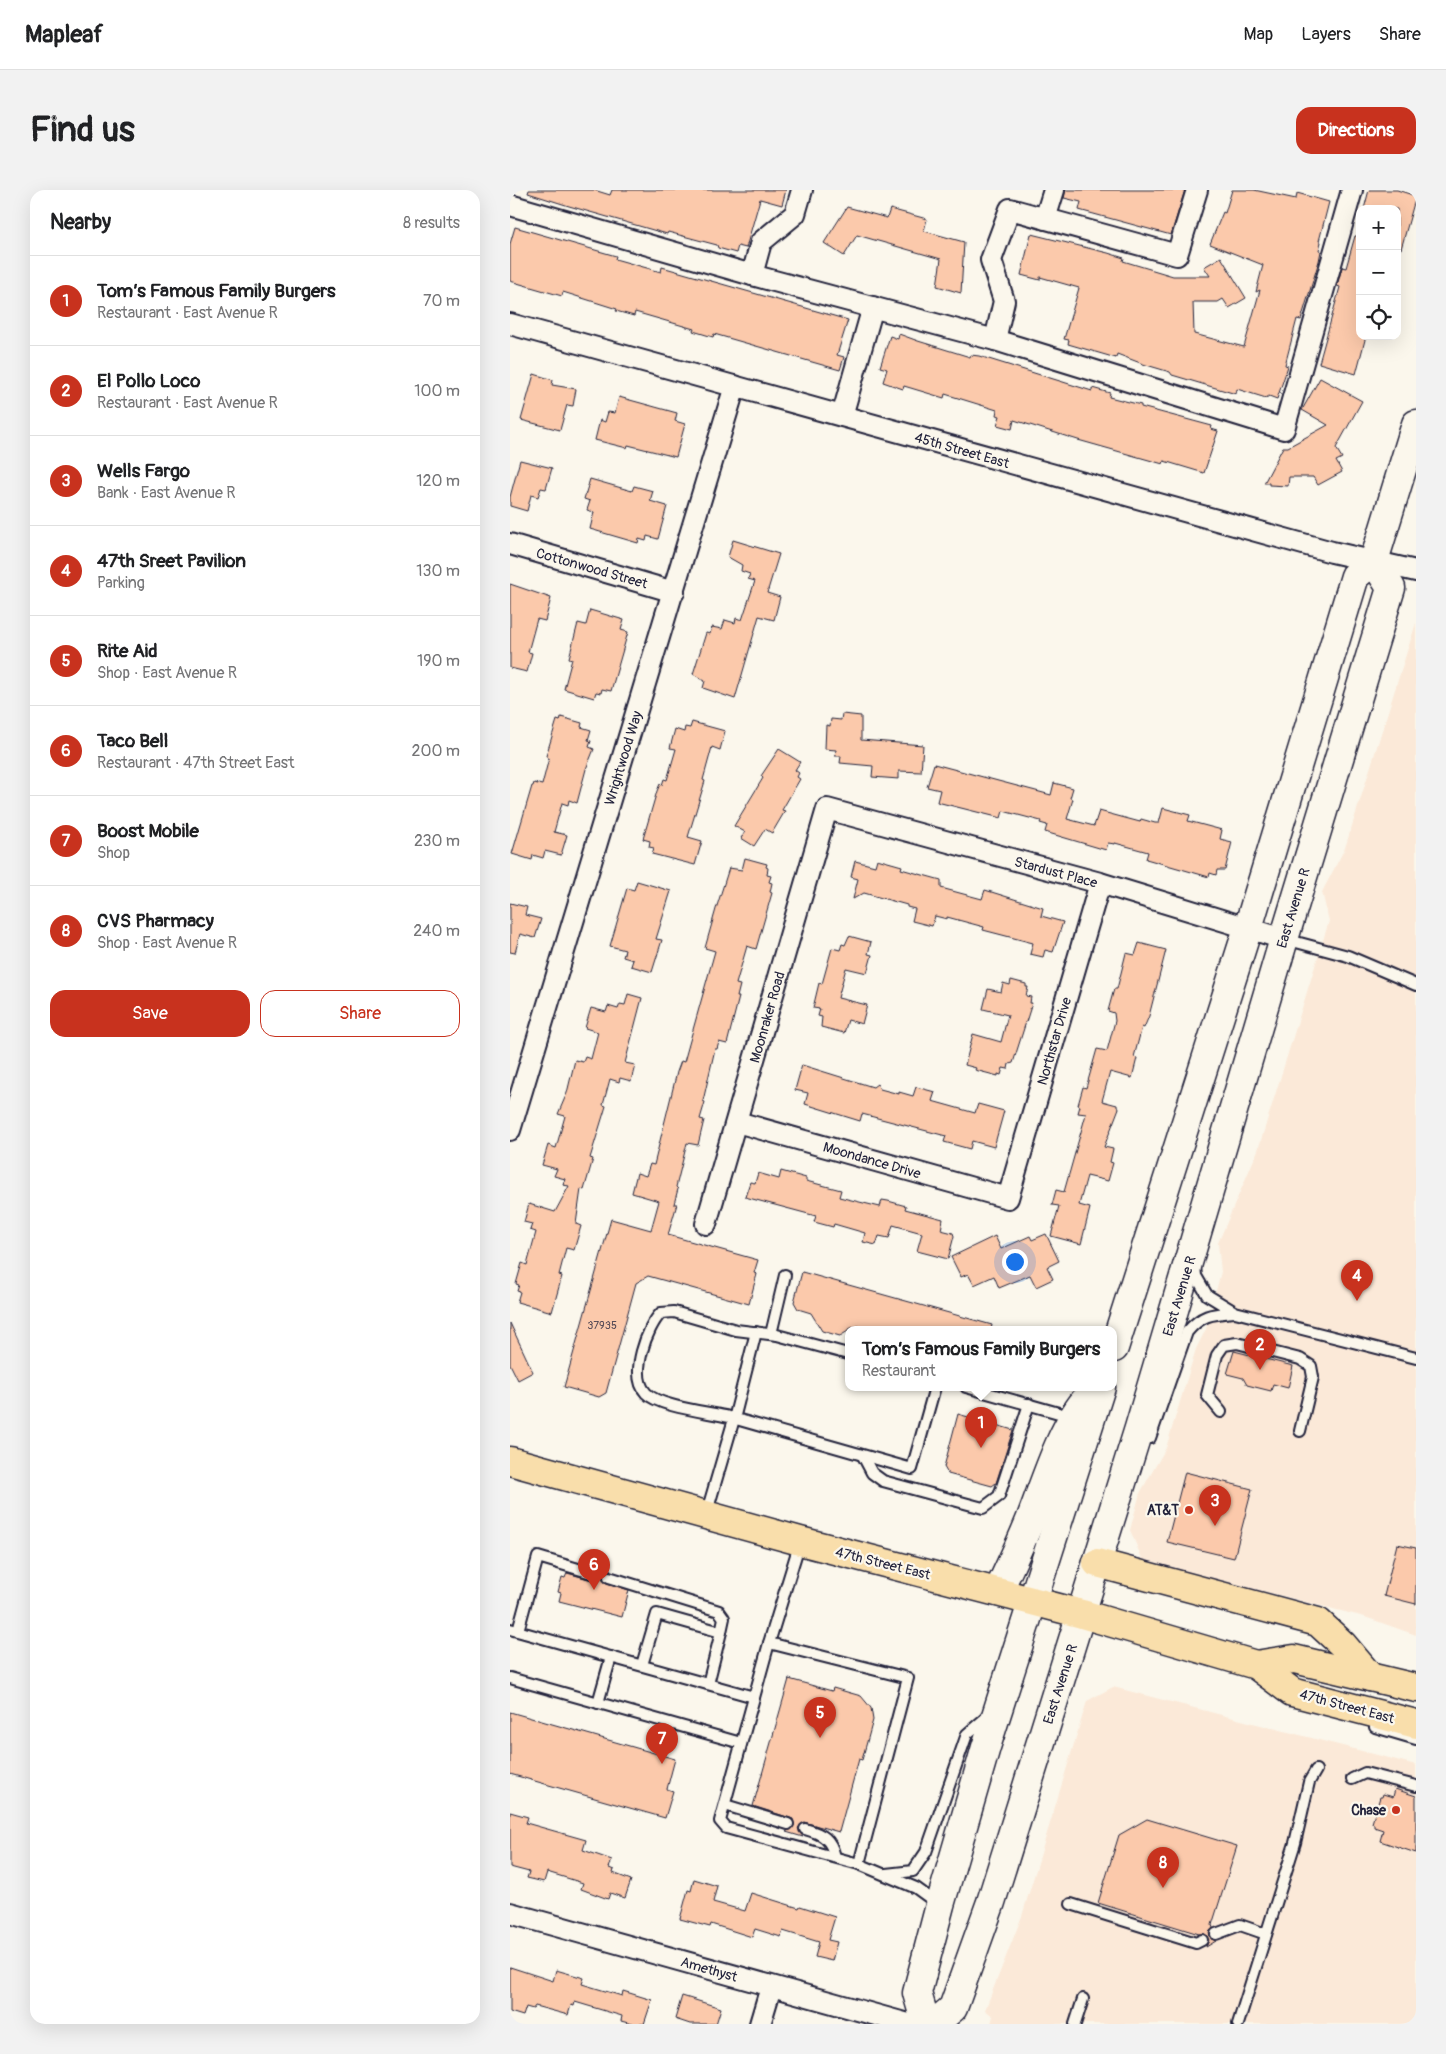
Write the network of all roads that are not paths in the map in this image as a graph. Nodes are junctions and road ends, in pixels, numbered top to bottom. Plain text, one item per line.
1 (802, 190) edge
2 (1054, 190) edge
3 (1197, 190) edge
4 (1352, 190) edge
5 (510, 205) edge
6 (1045, 219) junction
7 (752, 274) junction
8 (873, 307) junction
9 (510, 324) edge
10 (995, 340) junction
11 (735, 386) junction
12 (842, 416) junction
13 (1416, 424) edge
14 (510, 544) edge
15 (1374, 561) junction
16 (1416, 571) edge
17 (674, 592) junction
18 (827, 809) joint
19 (1100, 883) junction
20 (1248, 928) junction
21 (1284, 939) junction
22 (1416, 985) edge
23 (515, 1098) edge
24 (737, 1122) junction
25 (510, 1130) edge
26 (1008, 1198) joint
27 (706, 1224) dead end
28 (1194, 1246) junction
29 (785, 1275) dead end
30 (1234, 1312) junction
31 (756, 1332) junction
32 (771, 1334) junction
33 (1117, 1339) edge
34 (845, 1353) edge
35 (1416, 1358) edge
36 (934, 1391) edge
37 (981, 1391) edge
38 (1093, 1391) edge
39 (1099, 1391) edge
40 (1029, 1404) junction
41 (1222, 1412) dead end
42 (734, 1419) junction
43 (1082, 1420) junction
44 (1300, 1431) dead end
45 (863, 1456) junction
46 (510, 1462) edge
47 (1126, 1469) junction
48 (706, 1515) junction
49 (800, 1542) junction
50 (1097, 1564) junction
51 (596, 1574) dead end
52 (609, 1577) dead end
53 (998, 1592) junction
54 (1032, 1601) junction
55 (1082, 1614) junction
56 (514, 1630) edge
57 (721, 1632) junction
58 (770, 1643) junction
59 (611, 1657) junction
60 (1256, 1665) junction
61 (642, 1666) junction
62 (1370, 1677) junction
63 (510, 1678) edge
64 (708, 1684) junction
65 (1416, 1688) edge
66 (754, 1697) junction
67 (598, 1703) junction
68 (998, 1707) junction
69 (1365, 1724) dead end
70 (1416, 1724) edge
71 (1416, 1739) edge
72 (741, 1743) junction
73 (1316, 1770) dead end
74 (1352, 1779) dead end
75 (1416, 1786) edge
76 (725, 1805) junction
77 (788, 1824) dead end
78 (805, 1829) dead end
79 (835, 1857) junction
80 (860, 1864) junction
81 (885, 1874) junction
82 (1071, 1904) dead end
83 (940, 1905) junction
84 (510, 1913) edge
85 (1216, 1934) dead end
86 (1266, 1934) junction
87 (1202, 1940) dead end
88 (771, 1987) junction
89 (1083, 1999) dead end
90 (760, 2024) edge
91 (908, 2024) edge
92 (926, 2024) edge
93 (934, 2024) edge
94 (1075, 2024) edge
95 (1238, 2024) edge

1 - 7 street
2 - 6 street
3 - 6 street
4 - 10 street
5 - 7 street
6 - 10 street
7 - 8 street
8 - 10 street
8 - 12 street
9 - 11 street, 45th Street East
11 - 12 street, 45th Street East
11 - 17 street, Wrightwood Way
12 - 15 street, 45th Street East
13 - 15 main road
14 - 17 street, Cottonwood Street
15 - 16 street, 45th Street East
15 - 20 main road
15 - 21 main road, East Avenue R
17 - 23 street, Wrightwood Way
18 - 19 street, Stardust Place
18 - 24 street, Moonraker Road
19 - 20 street, Stardust Place
19 - 26 street, Northstar Drive
20 - 21 street, Stardust Place
20 - 33 main road
21 - 22 lane
21 - 28 main road, East Avenue R
23 - 25 street, Wrightwood Way
24 - 26 street, Moondance Drive
24 - 27 street, Moonraker Road
28 - 30 lane
28 - 47 main road, East Avenue R
29 - 32 lane
30 - 35 lane
30 - 47 lane
31 - 32 lane
31 - 42 lane
31 - 42 lane
32 - 34 lane
36 - 45 lane
37 - 40 lane
38 - 43 main road
39 - 43 main road
40 - 43 lane
40 - 45 lane
41 - 44 lane
42 - 45 lane
42 - 48 lane
43 - 53 main road
43 - 54 main road
46 - 48 highway, 47th Street East
47 - 50 main road, East Avenue R
48 - 49 highway, 47th Street East
49 - 53 highway, 47th Street East
49 - 58 lane
50 - 55 main road, East Avenue R
50 - 62 highway
51 - 56 lane
52 - 57 lane
53 - 54 highway, 47th Street East
54 - 55 highway, 47th Street East
54 - 68 main road
55 - 60 highway, 47th Street East
55 - 93 main road, East Avenue R
56 - 59 lane
57 - 61 lane
57 - 64 lane
58 - 66 lane
58 - 80 lane
59 - 61 lane
59 - 67 lane
60 - 62 highway, 47th Street East
60 - 70 highway, 47th Street East
61 - 64 lane
62 - 65 highway, 47th Street East
63 - 67 lane
64 - 66 lane
66 - 72 lane
67 - 72 lane
68 - 81 lane
68 - 83 main road
69 - 71 lane
72 - 76 lane
73 - 86 lane
74 - 75 lane
76 - 77 lane
76 - 79 lane
78 - 79 lane
79 - 80 lane
80 - 81 lane
81 - 83 lane
82 - 87 lane
83 - 92 main road
84 - 88 street, Amethyst
85 - 86 lane
86 - 95 lane
88 - 90 street
88 - 91 street, Amethyst
89 - 94 lane

